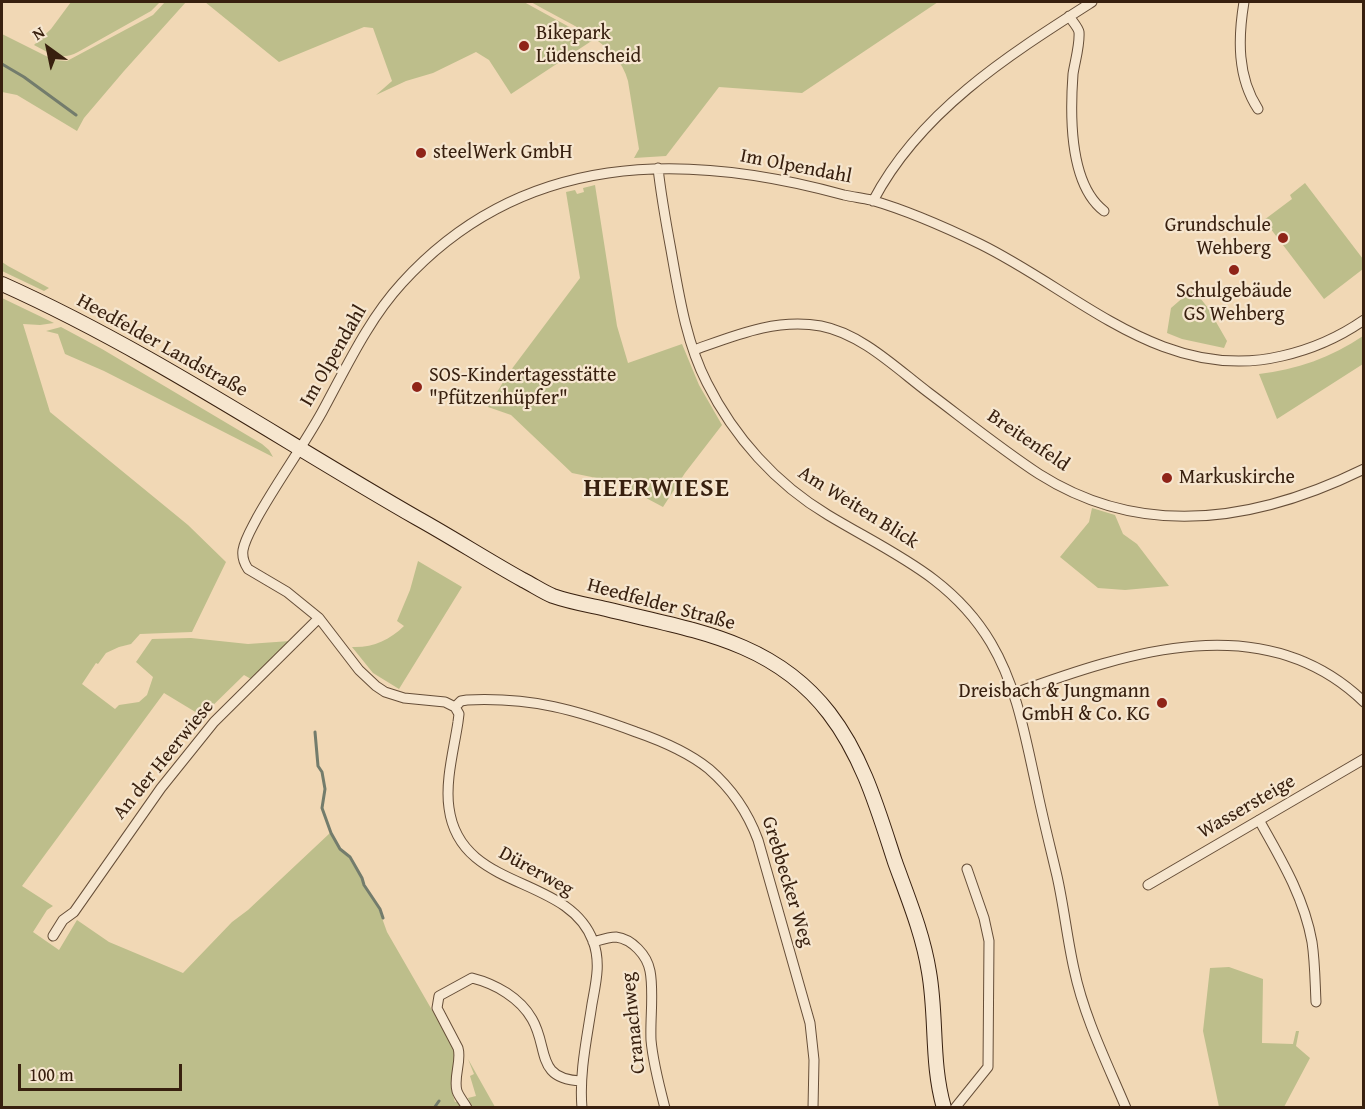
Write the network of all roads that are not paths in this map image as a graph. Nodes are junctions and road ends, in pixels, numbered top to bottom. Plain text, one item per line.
1 (1092, 2) edge
2 (1244, 2) edge
3 (1069, 16) junction
4 (1258, 109) dead end
5 (658, 168) junction
6 (873, 201) junction
7 (1104, 211) dead end
8 (2, 284) edge
9 (1364, 320) edge
10 (694, 351) junction
11 (300, 449) junction
12 (1364, 470) edge
13 (319, 618) junction
14 (1015, 693) junction
15 (1364, 702) edge
16 (455, 707) junction
17 (1364, 759) edge
18 (1259, 820) junction
19 (967, 869) dead end
20 (1148, 885) dead end
21 (53, 936) dead end
22 (593, 942) junction
23 (1316, 1002) dead end
24 (581, 1081) junction
25 (467, 1107) edge
26 (582, 1107) edge
27 (665, 1107) edge
28 (813, 1107) edge
29 (944, 1107) edge
30 (955, 1107) edge
31 (1126, 1107) edge

1 - 3 street
2 - 4 street
3 - 6 street
3 - 7 street
5 - 6 street, Im Olpendahl
5 - 10 street, Am Weiten Blick
5 - 11 street, Im Olpendahl
6 - 9 street, Im Olpendahl
8 - 11 main road, Heedfelder Landstraße
10 - 12 street, Breitenfeld
10 - 14 street, Am Weiten Blick
11 - 13 street, Grebbecker Weg
11 - 29 main road, Heedfelder Straße
13 - 16 street, Grebbecker Weg
13 - 21 street, An der Heerwiese
14 - 15 street
14 - 31 street, Am Weiten Blick
16 - 22 street, Dürerweg
16 - 28 street, Grebbecker Weg
17 - 18 street, Wassersteige
18 - 20 street, Wassersteige
18 - 23 street
19 - 30 street
22 - 24 street, Dürerweg
22 - 27 street, Cranachweg
24 - 25 street
24 - 26 street, Dürerweg

